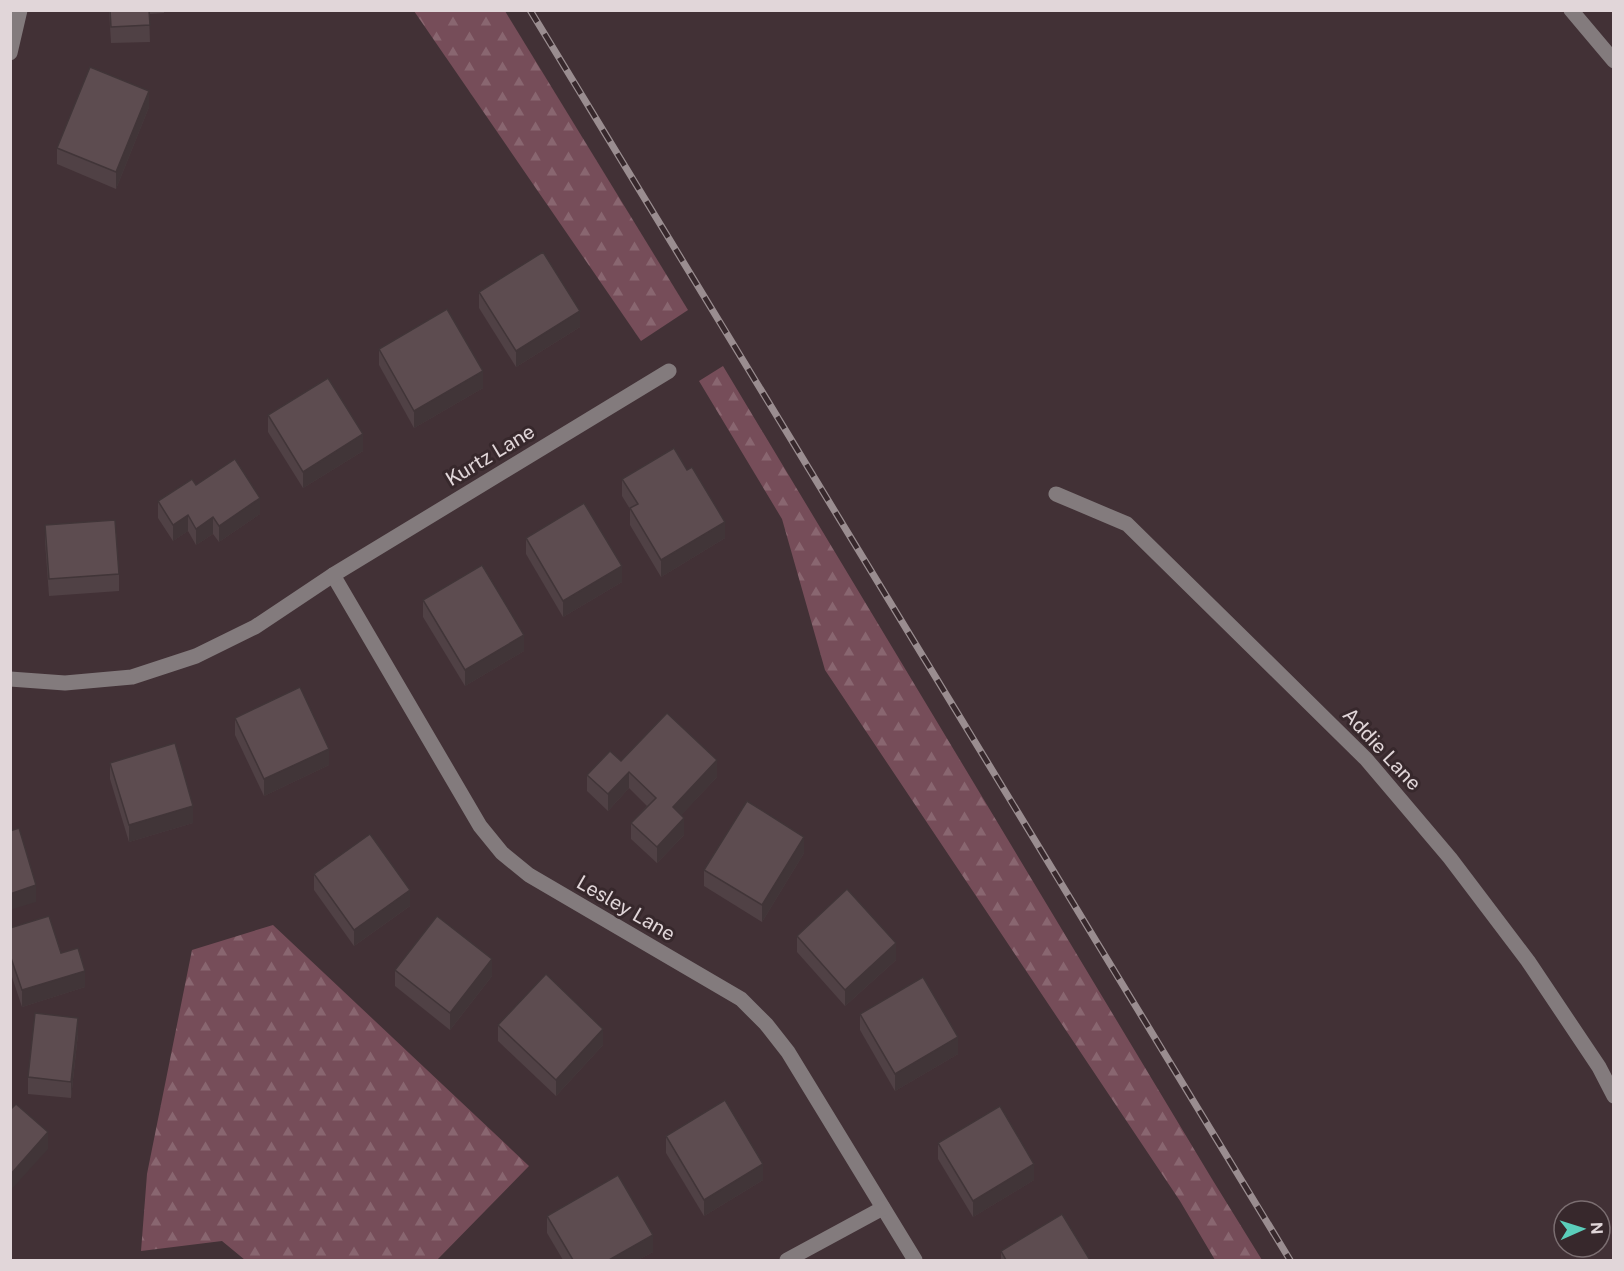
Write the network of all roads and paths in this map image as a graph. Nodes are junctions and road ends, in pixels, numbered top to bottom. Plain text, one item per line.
1 (20, 10) edge
2 (1571, 10) edge
3 (10, 53) edge
4 (1614, 61) edge
5 (669, 371) dead end
6 (1056, 494) dead end
7 (333, 575) junction
8 (10, 679) edge
9 (1614, 1096) edge
10 (883, 1208) junction
11 (787, 1260) edge
12 (915, 1260) edge

1 - 3 street
2 - 4 street
5 - 7 street, Kurtz Lane
6 - 9 street, Addie Lane
7 - 8 street, Kurtz Lane
7 - 10 street, Lesley Lane
10 - 11 street
10 - 12 street, Lesley Lane

